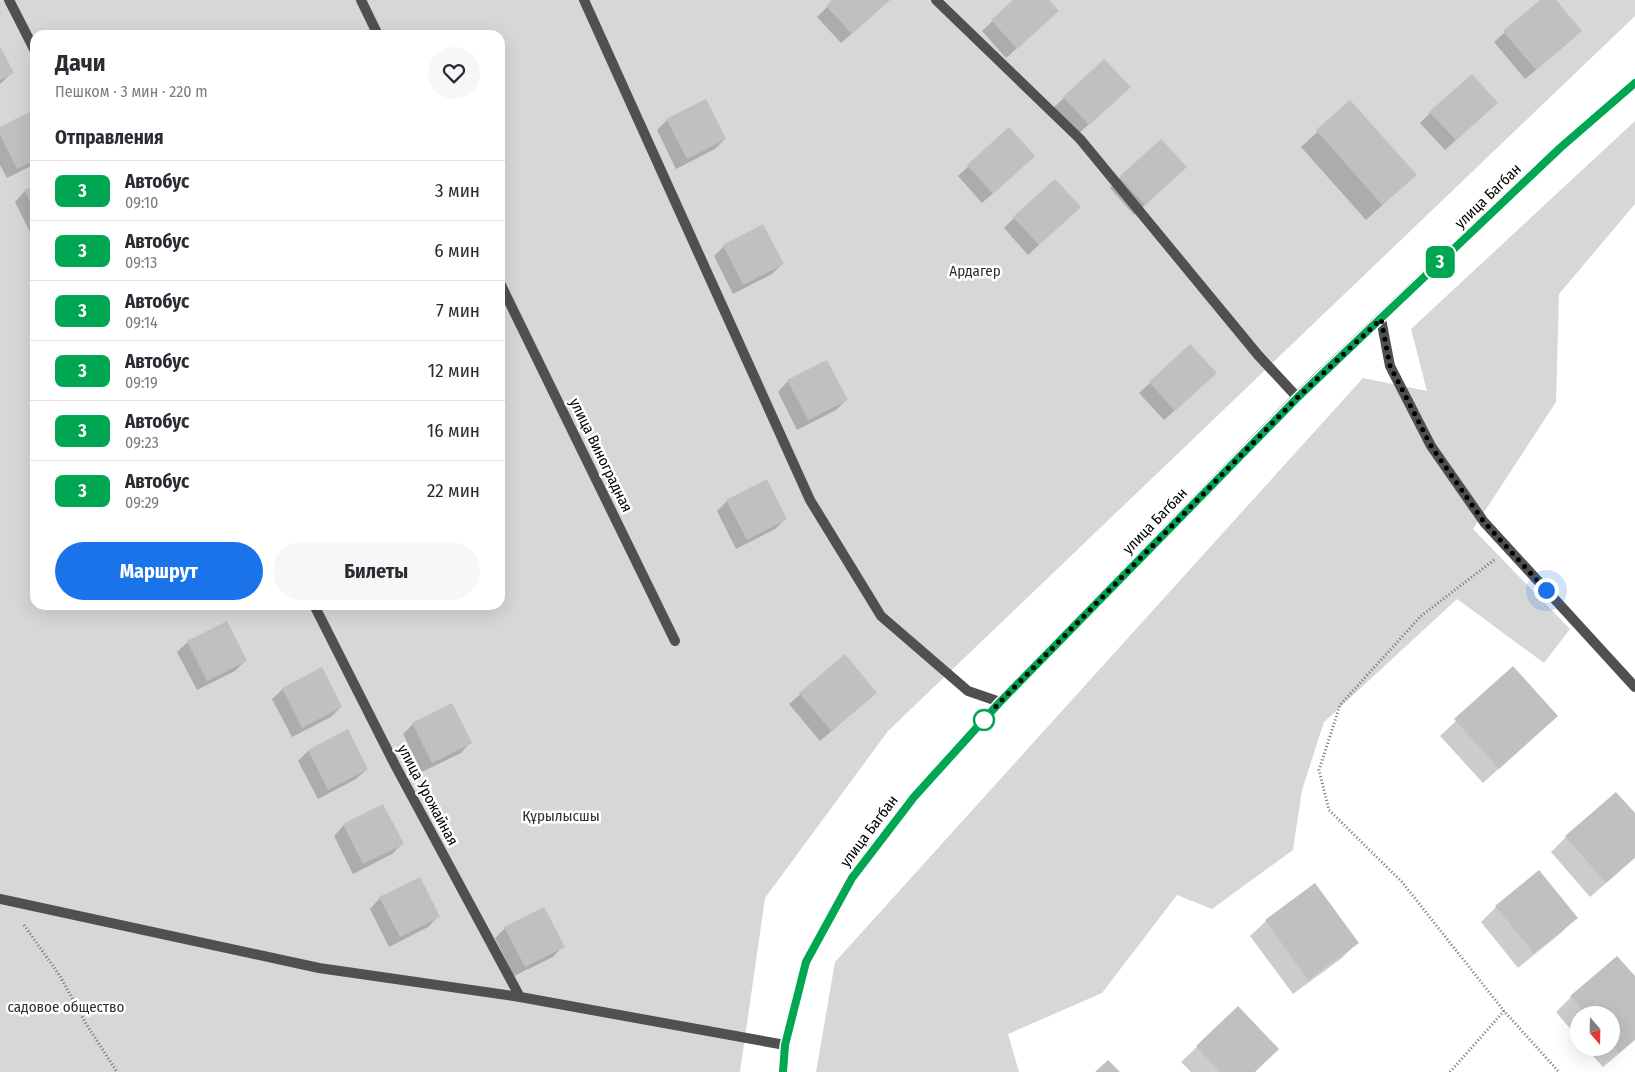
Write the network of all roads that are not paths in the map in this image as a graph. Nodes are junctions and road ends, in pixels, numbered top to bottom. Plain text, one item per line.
1 (9, 0) edge
2 (361, 0) edge
3 (584, 0) edge
4 (936, 0) edge
5 (376, 30) edge
6 (30, 41) edge
7 (1635, 83) edge
8 (505, 293) edge
9 (1381, 319) junction
10 (1298, 397) junction
11 (317, 610) edge
12 (675, 641) dead end
13 (1635, 688) edge
14 (1000, 702) junction
15 (3, 900) edge
16 (520, 997) junction
17 (785, 1045) junction
18 (783, 1072) edge

1 - 6 street
2 - 5 street
3 - 14 street
4 - 10 street
7 - 9 street, улица Багбан
8 - 12 street, улица Виноградная
9 - 10 street, улица Багбан
9 - 13 street
10 - 14 street, улица Багбан
11 - 16 street, улица Урожайная
14 - 17 street, улица Багбан
15 - 16 street
16 - 17 street
17 - 18 street, улица Багбан

